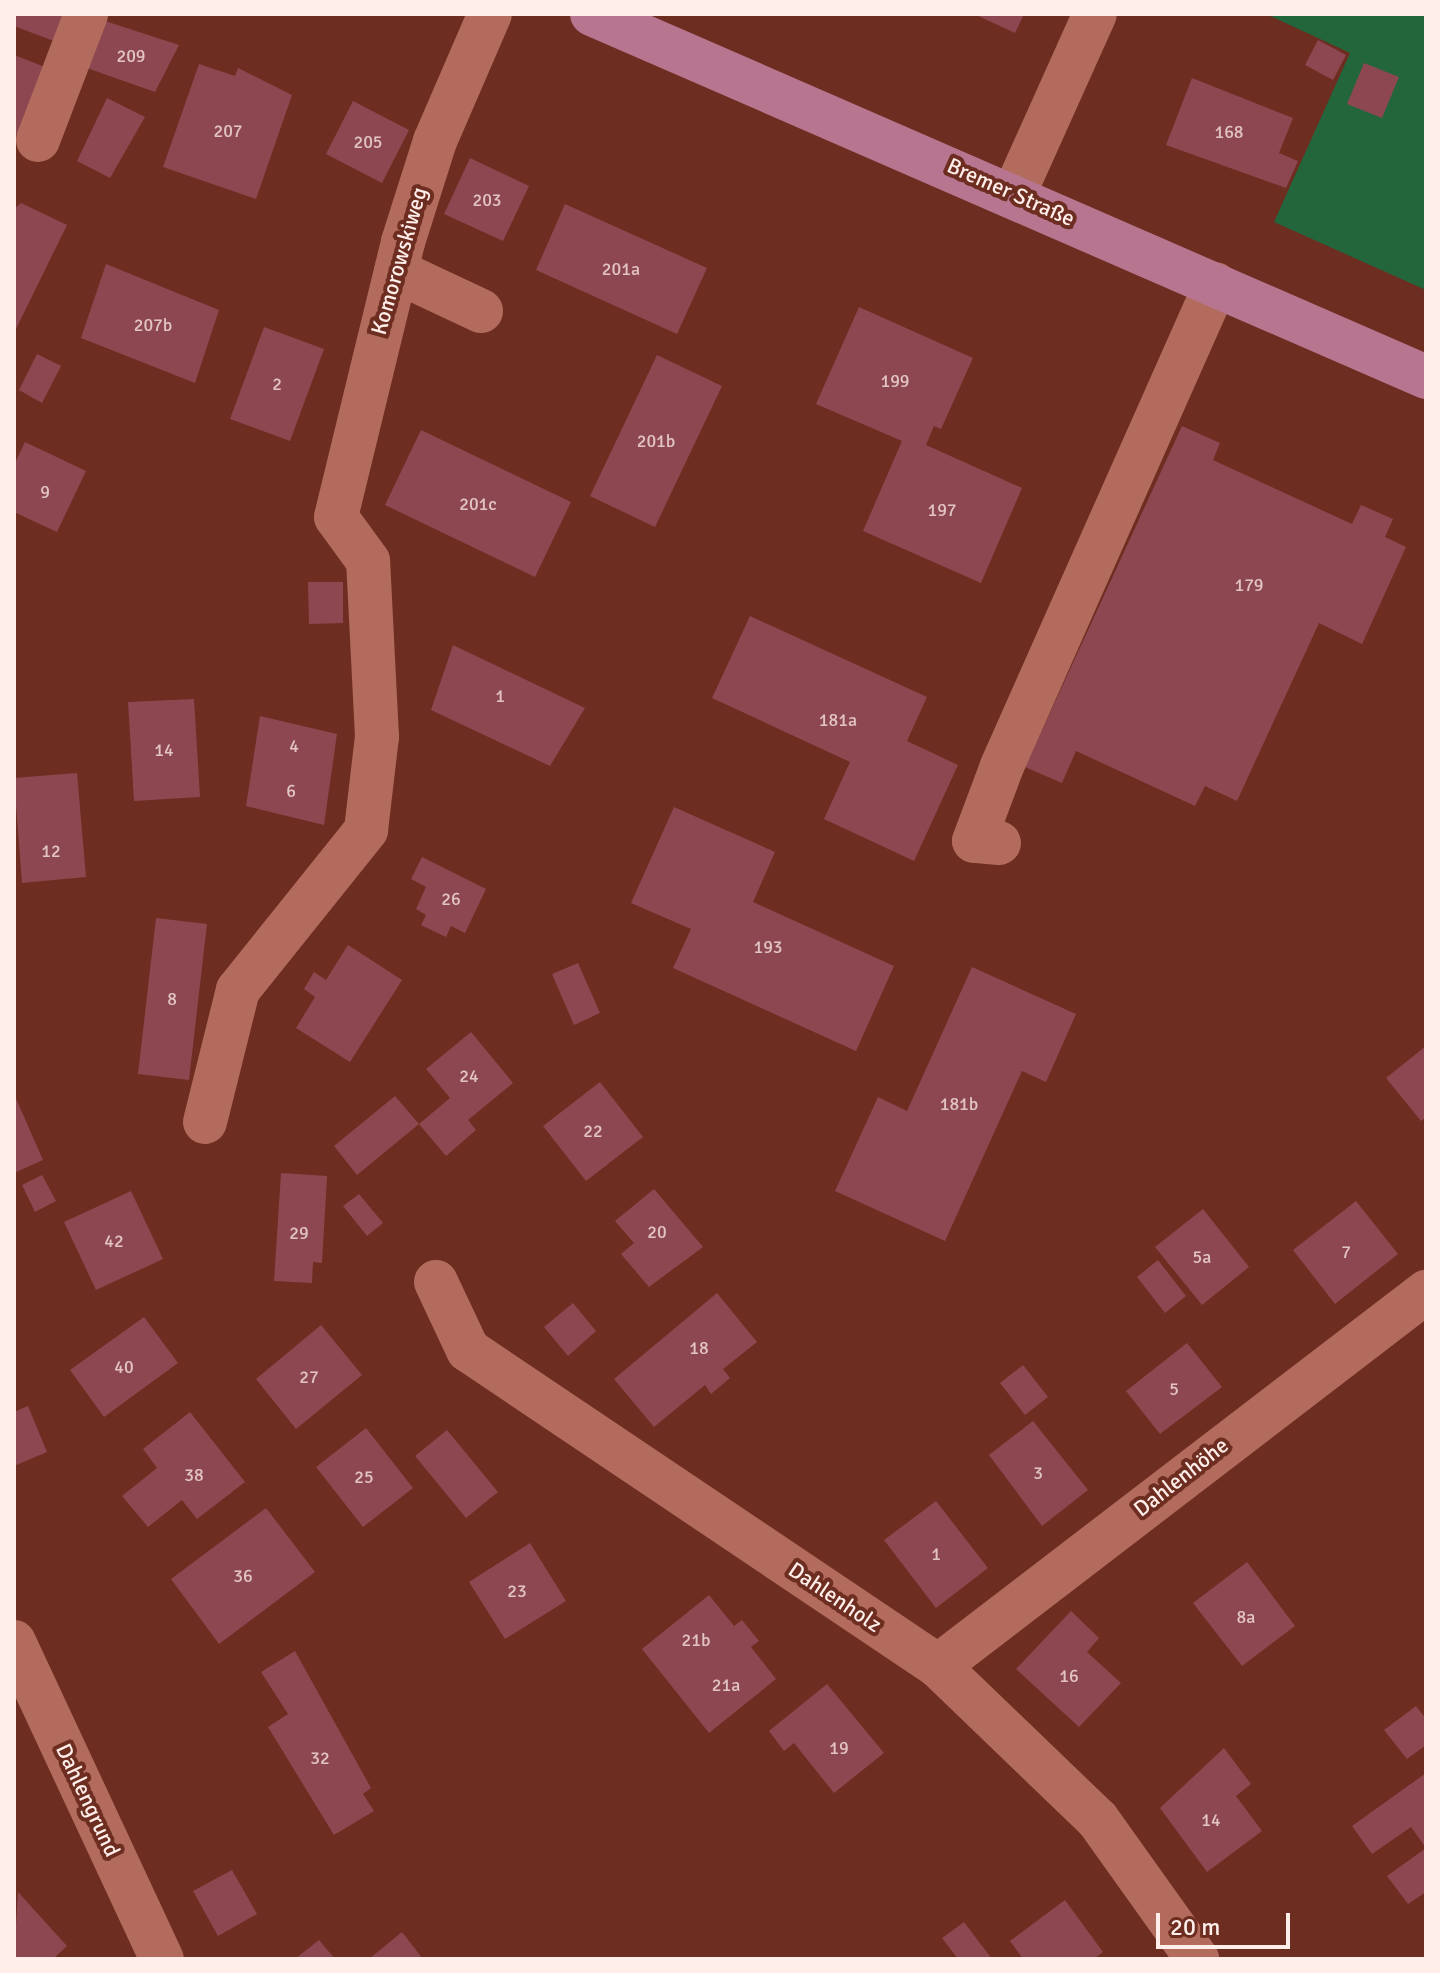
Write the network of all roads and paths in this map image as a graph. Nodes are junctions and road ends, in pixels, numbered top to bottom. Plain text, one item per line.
1 (86, 14) edge
2 (490, 14) edge
3 (592, 14) edge
4 (1095, 14) edge
5 (38, 140) dead end
6 (1014, 194) junction
7 (396, 271) junction
8 (1216, 284) junction
9 (481, 311) dead end
10 (1426, 377) edge
11 (999, 843) dead end
12 (205, 1122) dead end
13 (436, 1282) dead end
14 (1426, 1292) edge
15 (14, 1642) edge
16 (938, 1666) junction
17 (1181, 1953) edge
18 (162, 1959) edge

1 - 5 street
2 - 7 street, Komorowskiweg
3 - 6 main road, Bremer Straße
4 - 6 street
6 - 8 main road, Bremer Straße
7 - 9 street
7 - 12 street, Komorowskiweg
8 - 10 main road, Bremer Straße
8 - 11 street
13 - 16 street, Dahlenholz
14 - 16 street, Dahlenhöhe
15 - 18 street, Dahlengrund
16 - 17 street, Dahlenholz

